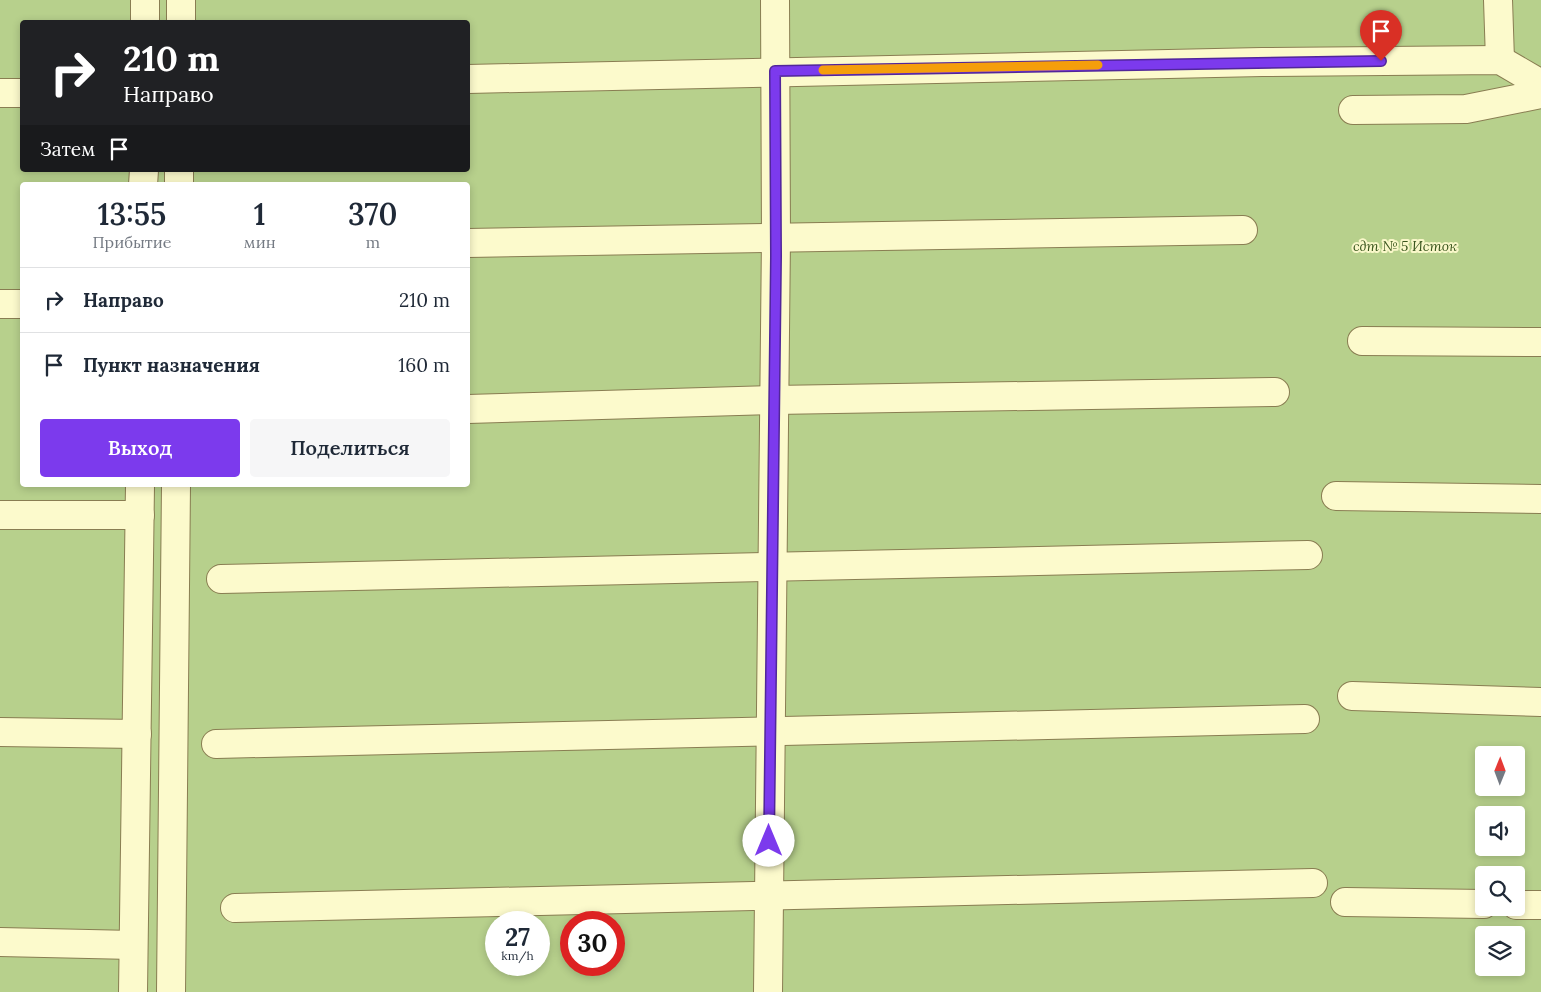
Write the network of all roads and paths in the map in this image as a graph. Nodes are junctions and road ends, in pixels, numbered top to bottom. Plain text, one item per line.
1 (145, 0) edge
2 (181, 0) edge
3 (775, 0) edge
4 (1498, 0) edge
5 (145, 20) edge
6 (181, 20) edge
7 (1500, 60) junction
8 (775, 71) junction
9 (470, 79) edge
10 (1541, 84) edge
11 (0, 93) edge
12 (20, 93) edge
13 (1541, 94) edge
14 (1353, 110) dead end
15 (1243, 230) dead end
16 (776, 238) junction
17 (470, 243) edge
18 (0, 304) edge
19 (20, 304) edge
20 (1362, 341) dead end
21 (1541, 342) edge
22 (1275, 392) dead end
23 (774, 400) junction
24 (470, 409) edge
25 (140, 487) edge
26 (176, 487) edge
27 (1336, 496) dead end
28 (1541, 498) edge
29 (140, 515) junction
30 (0, 516) edge
31 (1308, 556) dead end
32 (773, 566) junction
33 (221, 579) dead end
34 (1352, 696) dead end
35 (1541, 702) edge
36 (1305, 719) dead end
37 (0, 732) edge
38 (770, 732) junction
39 (136, 734) junction
40 (216, 744) dead end
41 (1313, 884) dead end
42 (769, 895) junction
43 (1346, 902) dead end
44 (1475, 904) edge
45 (1525, 905) edge
46 (1541, 905) edge
47 (235, 908) dead end
48 (0, 942) edge
49 (134, 945) junction
50 (133, 992) edge
51 (171, 992) edge
52 (768, 992) edge

1 - 5 street
2 - 6 street
3 - 8 street
4 - 7 street
7 - 8 street
7 - 10 street
8 - 9 street
8 - 16 street
11 - 12 street
13 - 14 street
15 - 16 street
16 - 17 street
16 - 23 street
18 - 19 street
20 - 21 street
22 - 23 street
23 - 24 street
23 - 32 street
25 - 29 street
26 - 51 street
27 - 28 street
29 - 30 street
29 - 39 street
31 - 32 street
32 - 33 street
32 - 38 street
34 - 35 street
36 - 38 street
37 - 39 street
38 - 40 street
38 - 42 street
39 - 49 street
41 - 42 street
42 - 47 street
42 - 52 street
43 - 44 street
45 - 46 street
48 - 49 street
49 - 50 street

